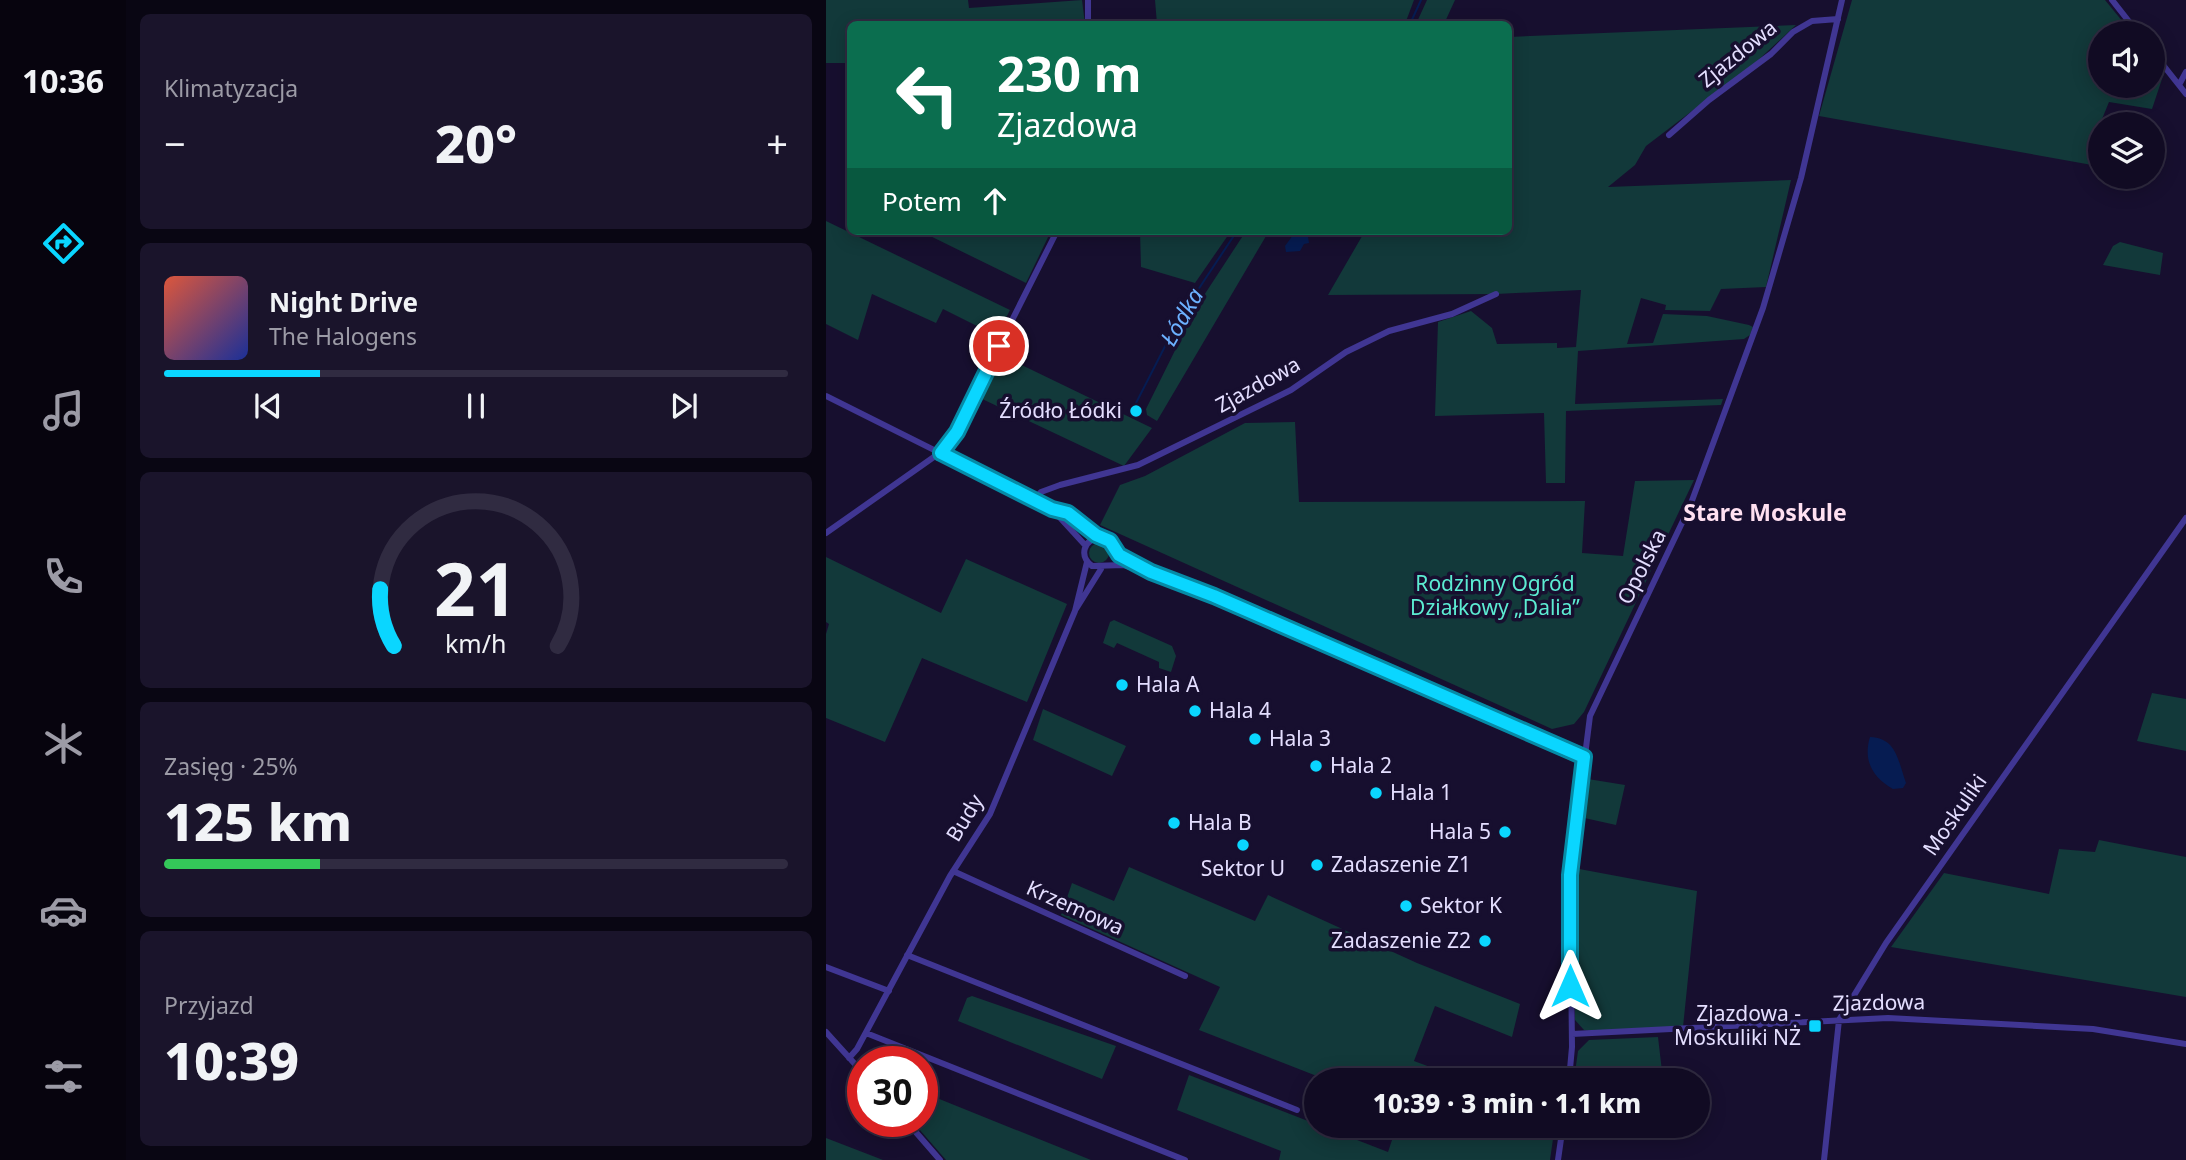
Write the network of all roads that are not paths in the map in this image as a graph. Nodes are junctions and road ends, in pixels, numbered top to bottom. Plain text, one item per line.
1 (1088, 0) edge
2 (1842, 0) edge
3 (2112, 0) edge
4 (1838, 19) junction
5 (1088, 21) edge
6 (2129, 21) edge
7 (2165, 67) edge
8 (2186, 72) edge
9 (2179, 85) junction
10 (2186, 94) edge
11 (1669, 135) dead end
12 (1055, 235) edge
13 (1496, 294) dead end
14 (826, 396) edge
15 (941, 453) junction
16 (1034, 500) junction
17 (1052, 509) junction
18 (2186, 518) edge
19 (826, 533) edge
20 (1100, 537) junction
21 (1085, 545) junction
22 (1115, 550) junction
23 (1087, 562) junction
24 (1105, 567) junction
25 (1151, 572) junction
26 (1075, 611) junction
27 (1584, 757) junction
28 (953, 871) junction
29 (907, 955) junction
30 (826, 967) edge
31 (1185, 975) dead end
32 (889, 991) junction
33 (1839, 1020) junction
34 (826, 1032) edge
35 (866, 1033) junction
36 (1572, 1034) junction
37 (2186, 1044) edge
38 (857, 1046) edge
39 (847, 1056) edge
40 (1570, 1068) edge
41 (1297, 1110) dead end
42 (919, 1137) edge
43 (1561, 1138) edge
44 (940, 1160) edge
45 (1185, 1160) edge
46 (1558, 1160) edge
47 (1824, 1160) edge

1 - 5 street
2 - 4 street, Opolska
3 - 6 street
4 - 11 street, Zjazdowa
4 - 27 street, Opolska
7 - 9 street
8 - 9 street
9 - 10 street
12 - 15 street
13 - 16 street, Zjazdowa
14 - 15 street
15 - 16 street
15 - 19 street
16 - 17 street
17 - 20 street
17 - 21 street
18 - 33 street, Moskuliki
20 - 21 street
20 - 22 street
21 - 23 street
22 - 24 street
22 - 25 street
23 - 24 street
23 - 26 street, Budy
24 - 25 street
24 - 26 street, Budy
25 - 27 street
26 - 28 street, Budy
27 - 36 street, Opolska
28 - 29 street, Budy
28 - 31 street, Krzemowa
29 - 32 street, Budy
29 - 41 street
30 - 32 street
32 - 35 street, Budy
33 - 36 street, Zjazdowa
33 - 37 street, Zjazdowa
33 - 47 street, Moskuliki
34 - 39 street
35 - 38 street, Budy
35 - 45 street
36 - 40 street, Opolska
42 - 44 street
43 - 46 street

